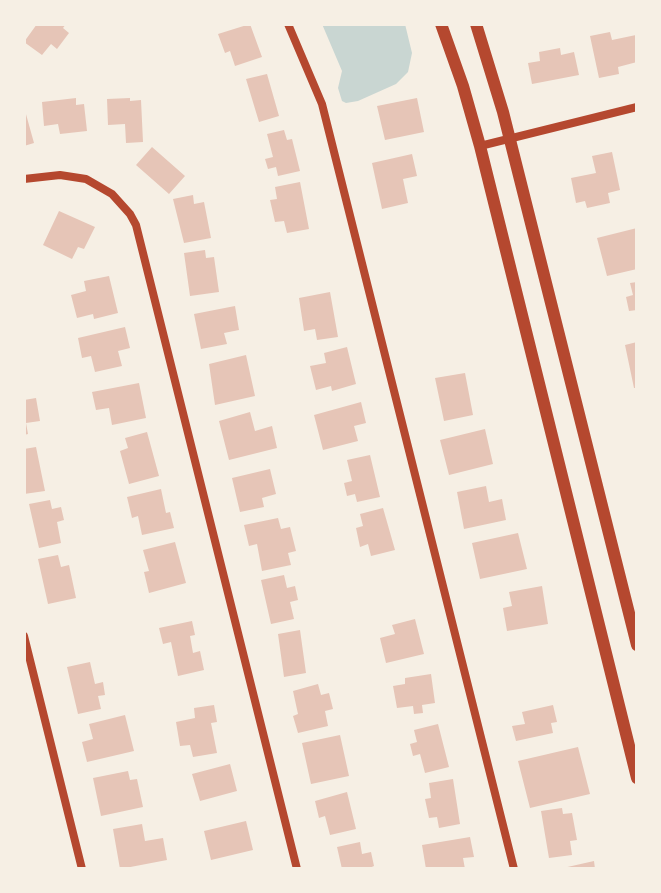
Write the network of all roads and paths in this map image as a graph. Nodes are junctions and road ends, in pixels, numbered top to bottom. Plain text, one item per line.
1 (288, 24) edge
2 (441, 24) edge
3 (476, 24) edge
4 (637, 107) edge
5 (509, 138) junction
6 (480, 146) junction
7 (24, 179) edge
8 (24, 636) edge
9 (637, 645) edge
10 (637, 778) edge
11 (82, 869) edge
12 (297, 869) edge
13 (514, 869) edge

1 - 13 street
2 - 6 main road
3 - 5 main road
4 - 5 street
5 - 6 street
5 - 9 main road
6 - 10 main road
7 - 12 street
8 - 11 street

